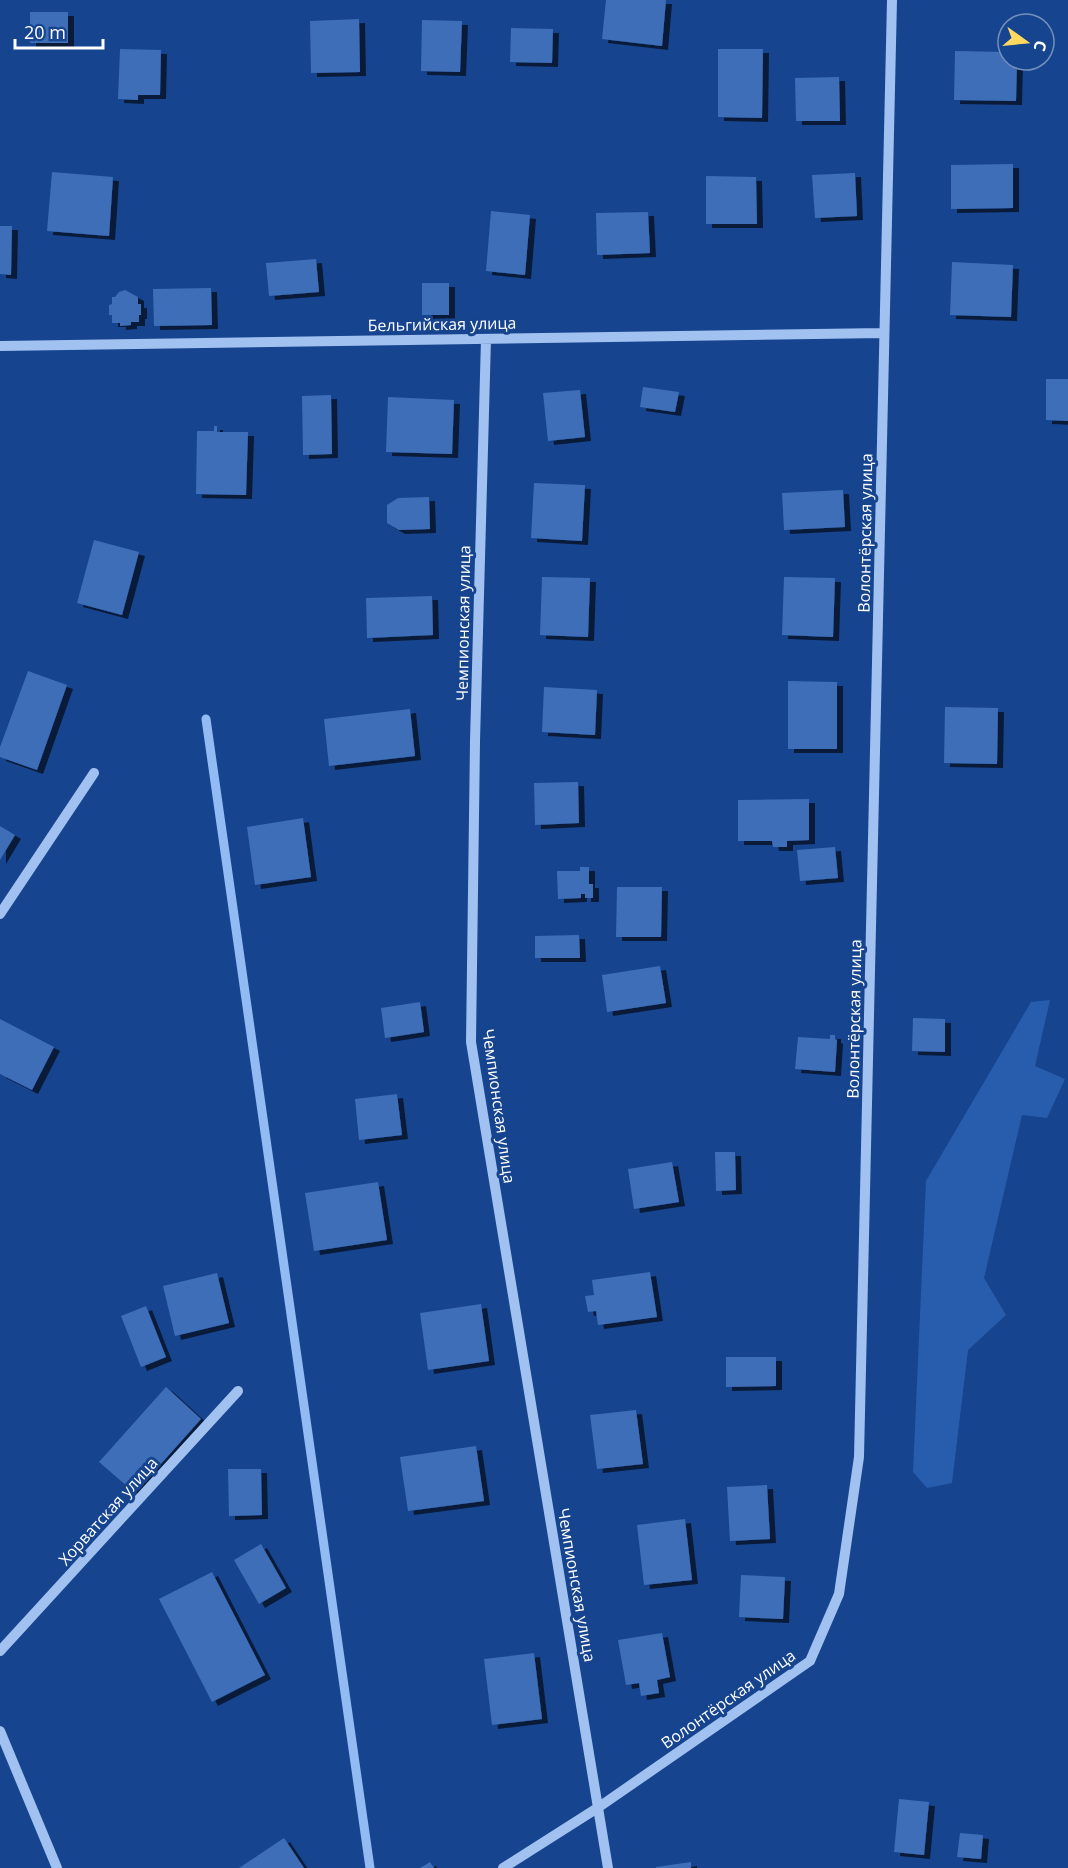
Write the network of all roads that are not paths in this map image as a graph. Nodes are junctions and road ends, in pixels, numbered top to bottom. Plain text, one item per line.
1 (892, 0) edge
2 (884, 333) junction
3 (486, 339) junction
4 (0, 346) edge
5 (93, 773) dead end
6 (0, 914) edge
7 (238, 1391) dead end
8 (0, 1651) edge
9 (0, 1731) edge
10 (599, 1807) junction
11 (57, 1868) edge
12 (503, 1868) edge
13 (608, 1868) edge

1 - 2 street, Волонтёрская улица
2 - 3 street, Бельгийская улица
2 - 10 street, Волонтёрская улица
3 - 4 street, Бельгийская улица
3 - 10 street, Чемпионская улица
5 - 6 street
7 - 8 street, Хорватская улица
9 - 11 street
10 - 12 street, Волонтёрская улица
10 - 13 street, Чемпионская улица

